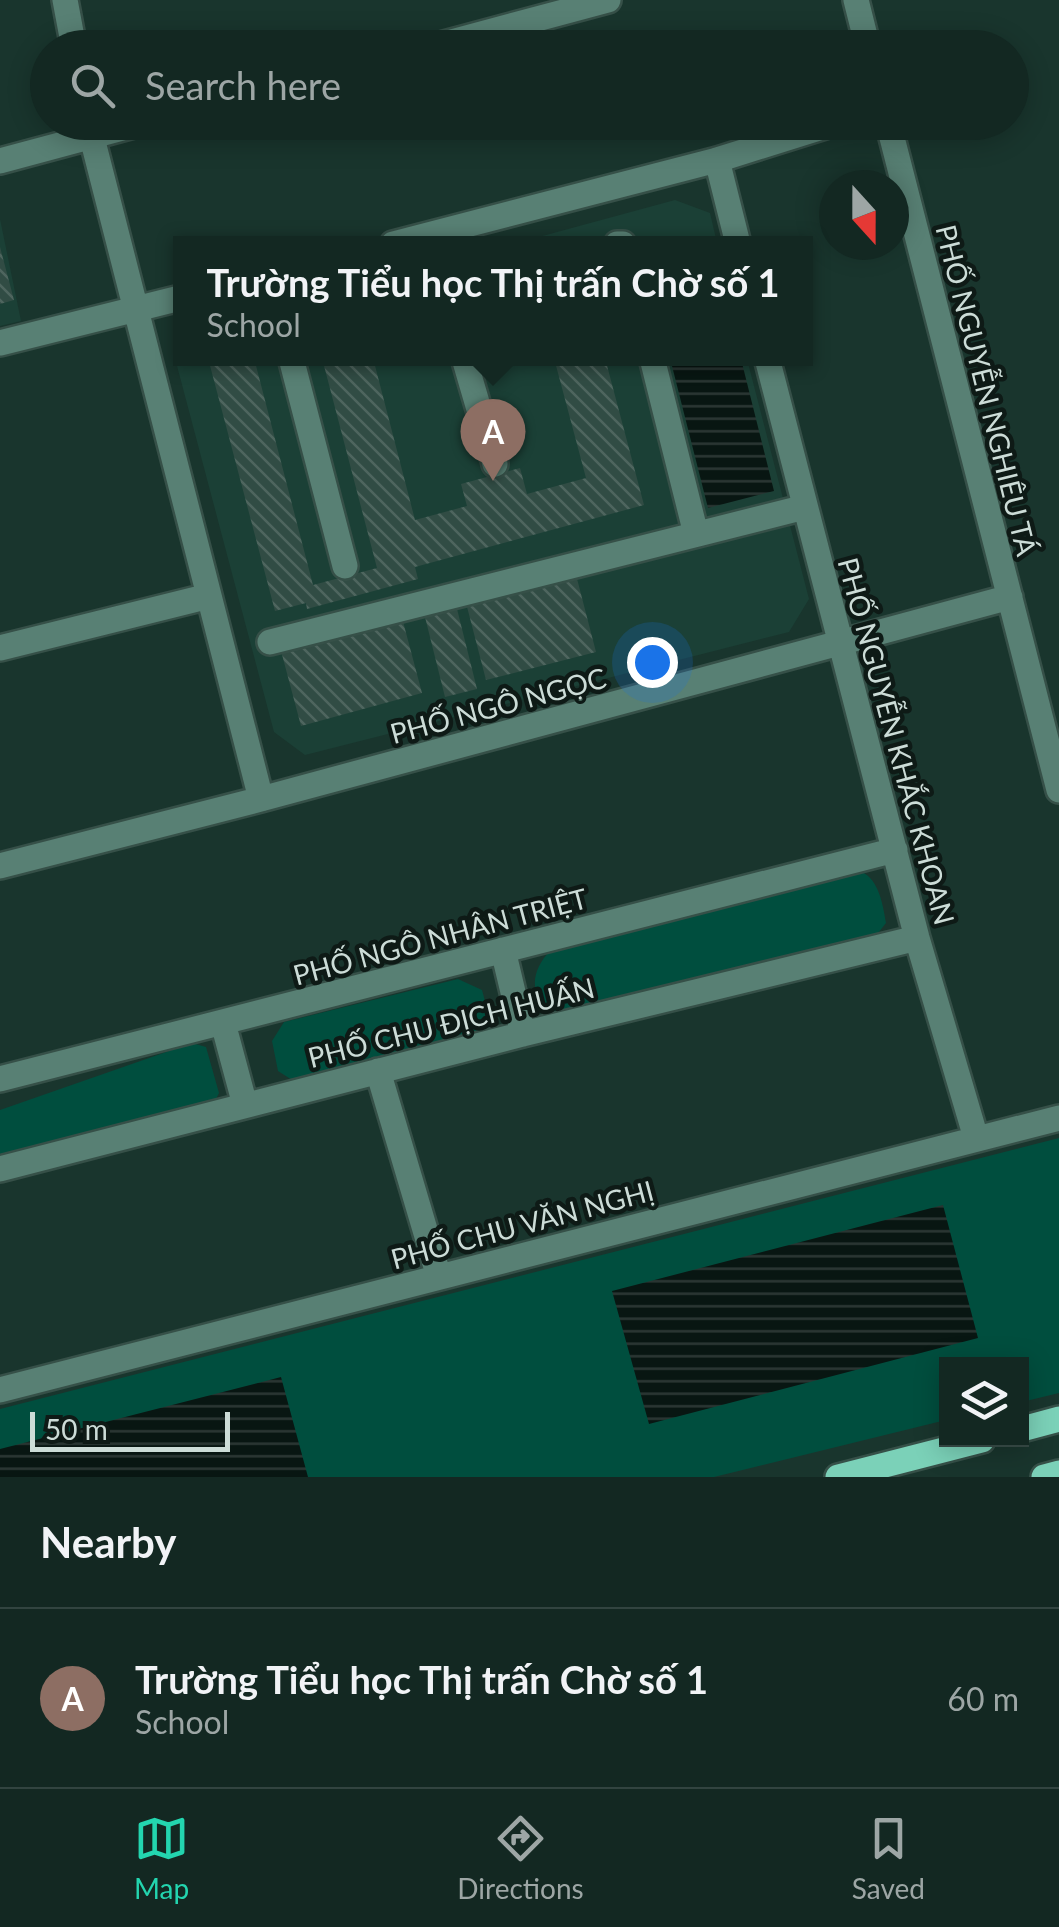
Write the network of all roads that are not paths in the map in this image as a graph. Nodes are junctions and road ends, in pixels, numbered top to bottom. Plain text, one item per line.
1 (65, 0) edge
2 (608, 0) edge
3 (856, 0) edge
4 (71, 30) edge
5 (496, 30) edge
6 (864, 30) edge
7 (59, 140) edge
8 (92, 140) edge
9 (781, 140) edge
10 (893, 140) edge
11 (0, 160) edge
12 (717, 160) junction
13 (441, 236) edge
14 (736, 236) edge
15 (173, 300) edge
16 (136, 310) junction
17 (0, 343) edge
18 (292, 366) edge
19 (466, 366) edge
20 (654, 366) edge
21 (770, 366) edge
22 (495, 464) dead end
23 (805, 507) junction
24 (696, 534) junction
25 (345, 566) dead end
26 (209, 596) junction
27 (1010, 597) junction
28 (270, 642) dead end
29 (840, 644) junction
30 (0, 648) edge
31 (1059, 790) edge
32 (261, 800) junction
33 (895, 850) junction
34 (0, 866) edge
35 (917, 938) junction
36 (503, 950) junction
37 (223, 1023) junction
38 (523, 1034) junction
39 (378, 1071) junction
40 (0, 1079) edge
41 (245, 1105) junction
42 (1059, 1118) edge
43 (976, 1138) junction
44 (0, 1169) edge
45 (439, 1277) junction
46 (0, 1390) edge
47 (1059, 1419) edge
48 (1029, 1427) edge
49 (955, 1447) edge
50 (1059, 1473) edge
51 (838, 1477) edge
52 (1044, 1477) edge

1 - 4 street
2 - 5 street
3 - 6 street
7 - 11 street
8 - 16 street
9 - 12 street
10 - 27 street, PHỐ NGUYỄN NGHIÊU TÁ
12 - 13 street
12 - 14 street
15 - 16 street
16 - 17 street
16 - 26 street
18 - 25 street
19 - 22 street
20 - 24 street
21 - 23 street, PHỐ NGUYỄN KHẮC KHOAN
23 - 24 street
23 - 29 street, PHỐ NGUYỄN KHẮC KHOAN
24 - 28 street
26 - 30 street
26 - 32 street
27 - 29 street, PHỐ NGÔ NGỌC
27 - 31 street, PHỐ NGUYỄN NGHIÊU TÁ
29 - 32 street, PHỐ NGÔ NGỌC
29 - 33 street, PHỐ NGUYỄN KHẮC KHOAN
32 - 34 street, PHỐ NGÔ NGỌC
33 - 35 street, PHỐ NGUYỄN KHẮC KHOAN
33 - 36 street, PHỐ NGÔ NHÂN TRIỆT
35 - 38 street, PHỐ CHU ĐỊCH HUẤN
35 - 43 street, PHỐ NGUYỄN KHẮC KHOAN
36 - 37 street, PHỐ NGÔ NHÂN TRIỆT
36 - 38 street
37 - 40 street, PHỐ NGÔ NHÂN TRIỆT
37 - 41 street
38 - 39 street, PHỐ CHU ĐỊCH HUẤN
39 - 41 street, PHỐ CHU ĐỊCH HUẤN
39 - 45 street
41 - 44 street, PHỐ CHU ĐỊCH HUẤN
42 - 43 street, PHỐ CHU VĂN NGHỊ
43 - 45 street, PHỐ CHU VĂN NGHỊ
45 - 46 street, PHỐ CHU VĂN NGHỊ
47 - 48 main road
49 - 51 main road
50 - 52 main road

